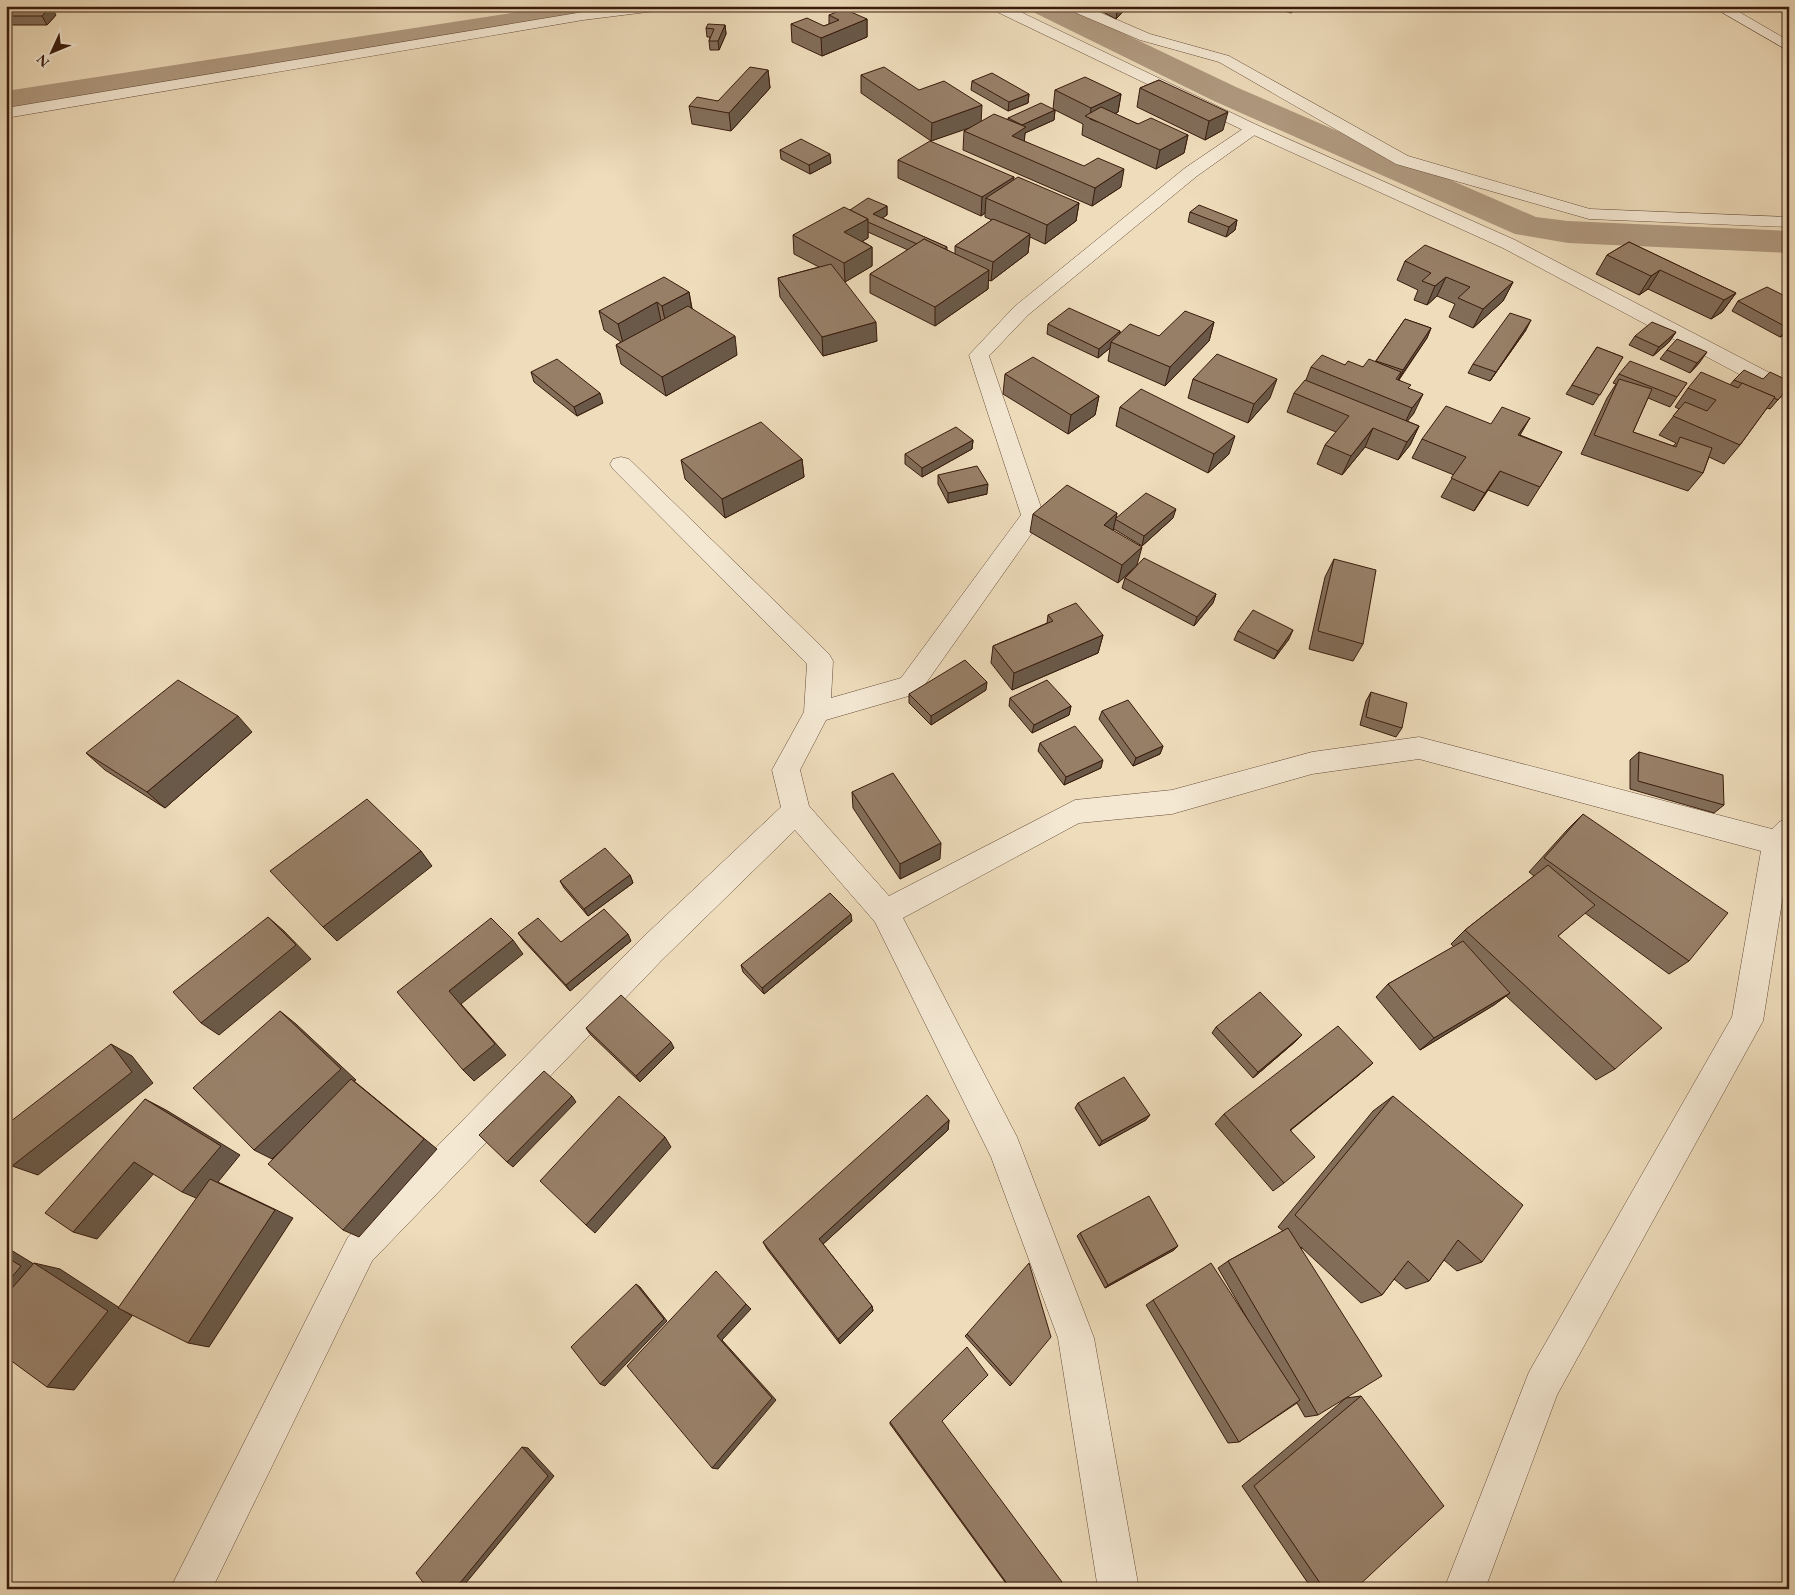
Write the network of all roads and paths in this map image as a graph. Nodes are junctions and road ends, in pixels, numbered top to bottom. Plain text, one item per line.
1 (663, 6) edge
2 (996, 6) edge
3 (1072, 6) edge
4 (1718, 6) edge
5 (1789, 47) edge
6 (6, 112) edge
7 (1253, 129) junction
8 (1789, 222) edge
9 (1789, 392) edge
10 (621, 464) dead end
11 (818, 712) junction
12 (796, 810) junction
13 (1783, 836) edge
14 (885, 912) junction
15 (190, 1589) edge
16 (1119, 1589) edge
17 (1464, 1589) edge

1 - 6 street
2 - 7 street
3 - 8 street
4 - 5 street
7 - 9 street
7 - 11 street
10 - 11 street
11 - 12 street
12 - 14 street
12 - 15 street
13 - 14 street
13 - 17 street
14 - 16 street

